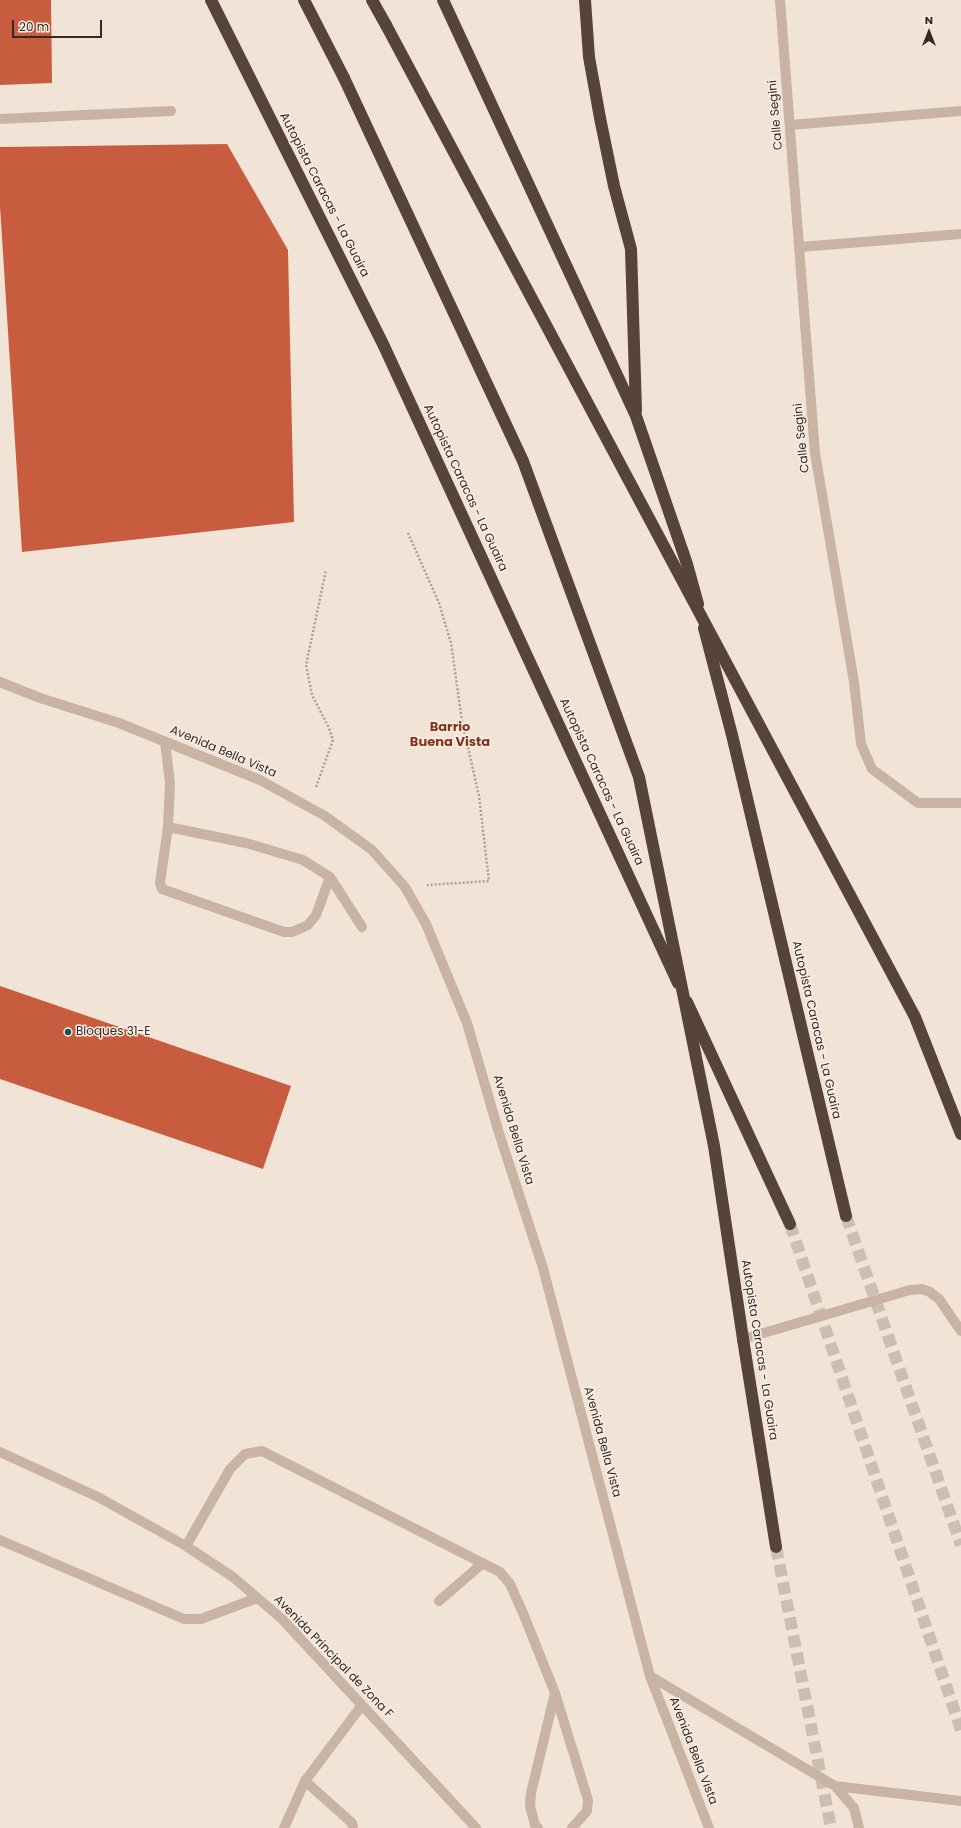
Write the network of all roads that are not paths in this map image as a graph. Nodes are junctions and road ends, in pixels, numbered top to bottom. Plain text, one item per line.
1 (202, 0) edge
2 (211, 0) edge
3 (304, 0) edge
4 (372, 0) edge
5 (443, 0) edge
6 (585, 0) edge
7 (780, 0) edge
8 (242, 62) junction
9 (171, 111) dead end
10 (961, 111) edge
11 (0, 119) edge
12 (790, 125) junction
13 (961, 234) edge
14 (800, 247) junction
15 (636, 416) junction
16 (0, 682) edge
17 (165, 742) junction
18 (961, 803) edge
19 (168, 827) junction
20 (330, 878) junction
21 (362, 927) dead end
22 (961, 1134) edge
23 (846, 1216) tunnel mouth
24 (790, 1224) tunnel mouth
25 (961, 1331) edge
26 (743, 1339) junction
27 (0, 1452) edge
28 (0, 1540) edge
29 (186, 1546) junction
30 (776, 1547) tunnel mouth
31 (483, 1563) junction
32 (257, 1598) junction
33 (439, 1601) dead end
34 (650, 1676) junction
35 (555, 1693) junction
36 (362, 1705) junction
37 (305, 1781) junction
38 (835, 1786) junction
39 (961, 1801) edge
40 (284, 1828) edge
41 (352, 1828) edge
42 (476, 1828) edge
43 (538, 1828) edge
44 (572, 1828) edge
45 (709, 1828) edge
46 (859, 1828) edge

1 - 8 highway
2 - 8 highway, Autopista Caracas - La Guaira
3 - 26 highway, Autopista Caracas - La Guaira, bridge
4 - 22 highway, bridge
5 - 15 highway, Autopista Caracas - La Guaira
6 - 15 highway
7 - 12 street, Calle Segini
8 - 24 highway, Autopista Caracas - La Guaira
9 - 11 street
10 - 12 street
12 - 14 street, Calle Segini
13 - 14 street
14 - 18 street, Calle Segini
15 - 23 highway, Autopista Caracas - La Guaira
16 - 17 street, Avenida Bella Vista
17 - 19 street
17 - 34 street, Avenida Bella Vista
19 - 20 street
19 - 20 street
20 - 21 street
25 - 26 street
26 - 30 highway, Autopista Caracas - La Guaira
27 - 29 street, Avenida Principal de Zona F
28 - 32 street
29 - 31 street
29 - 32 street, Avenida Principal de Zona F
31 - 33 street
31 - 35 street
32 - 36 street, Avenida Principal de Zona F
34 - 38 street
34 - 45 street, Avenida Bella Vista
35 - 43 street
35 - 44 street
36 - 37 street
36 - 42 street, Avenida Principal de Zona F
37 - 40 street
37 - 41 street
38 - 39 street
38 - 46 street

